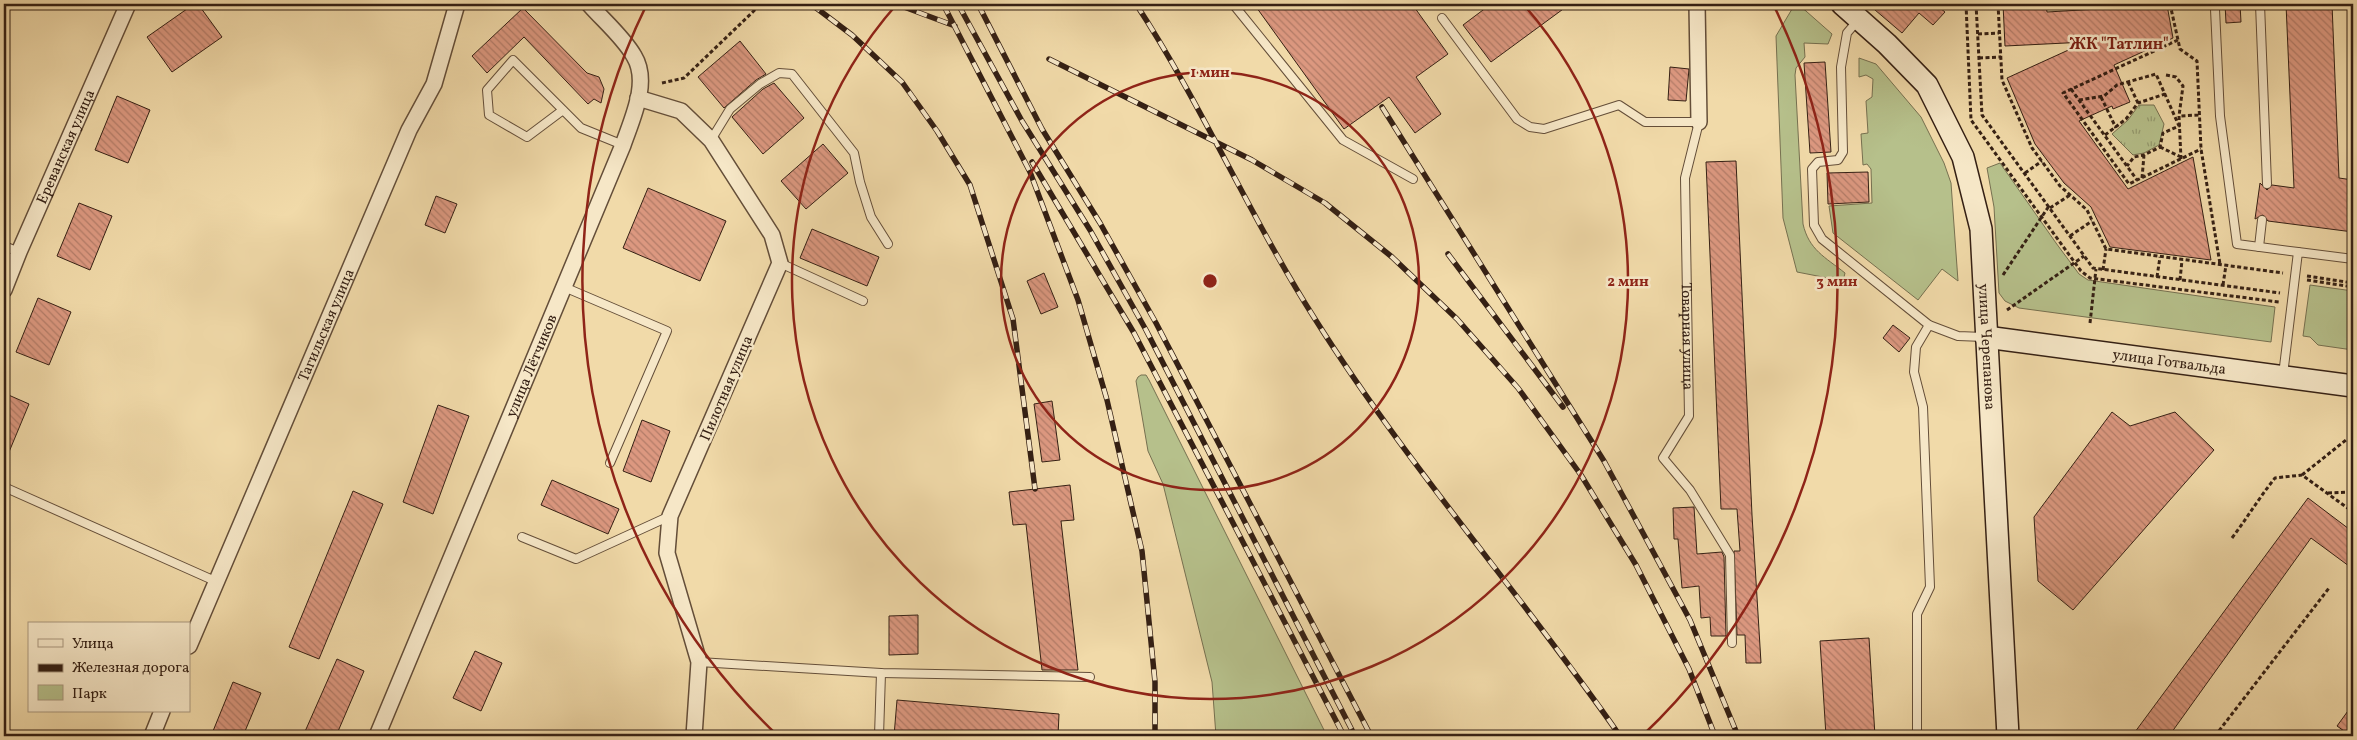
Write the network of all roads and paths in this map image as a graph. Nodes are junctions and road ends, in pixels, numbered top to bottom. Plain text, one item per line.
1 (128, 4) edge
2 (457, 4) edge
3 (589, 4) edge
4 (761, 4) edge
5 (1233, 4) edge
6 (1697, 4) edge
7 (1842, 4) edge
8 (1966, 4) edge
9 (1976, 4) edge
10 (1998, 4) edge
11 (2051, 4) edge
12 (2126, 4) edge
13 (2170, 4) edge
14 (2212, 4) edge
15 (2260, 4) edge
16 (2084, 5) edge
17 (2094, 5) edge
18 (1442, 18) dead end
19 (1859, 19) junction
20 (1999, 33) junction
21 (1978, 34) junction
22 (2178, 40) junction
23 (2001, 57) junction
24 (1979, 58) junction
25 (2166, 75) dead end
26 (2128, 82) junction
27 (662, 83) dead end
28 (2071, 89) junction
29 (2165, 94) junction
30 (2101, 97) junction
31 (638, 98) junction
32 (2079, 100) junction
33 (2138, 103) junction
34 (563, 110) junction
35 (2199, 115) junction
36 (2179, 116) junction
37 (1699, 122) junction
38 (2179, 126) junction
39 (2116, 128) junction
40 (2104, 135) junction
41 (711, 140) junction
42 (624, 145) junction
43 (2160, 147) junction
44 (2201, 149) junction
45 (2144, 155) junction
46 (2181, 158) junction
47 (2042, 161) junction
48 (2127, 166) junction
49 (2025, 173) junction
50 (2142, 178) junction
51 (1413, 179) dead end
52 (2137, 180) junction
53 (2267, 184) dead end
54 (2070, 194) junction
55 (2049, 207) junction
56 (2042, 216) junction
57 (2092, 220) junction
58 (2262, 220) dead end
59 (2070, 236) junction
60 (888, 244) dead end
61 (4, 246) edge
62 (2259, 247) junction
63 (2106, 250) junction
64 (19, 252) junction
65 (2298, 252) junction
66 (2084, 256) junction
67 (2160, 257) junction
68 (2353, 259) edge
69 (2182, 260) junction
70 (780, 263) junction
71 (2075, 263) junction
72 (2220, 264) junction
73 (2226, 265) junction
74 (8, 268) edge
75 (2096, 269) junction
76 (2103, 270) junction
77 (2297, 275) junction
78 (2158, 277) junction
79 (2095, 278) junction
80 (2180, 280) junction
81 (1999, 282) dead end
82 (2353, 283) edge
83 (2223, 285) junction
84 (564, 287) junction
85 (2353, 287) edge
86 (4, 290) edge
87 (2280, 293) dead end
88 (863, 301) dead end
89 (2279, 302) dead end
90 (2007, 310) dead end
91 (2090, 323) dead end
92 (1928, 325) junction
93 (1986, 337) junction
94 (2282, 377) junction
95 (2353, 386) edge
96 (2346, 440) dead end
97 (610, 464) dead end
98 (2302, 475) junction
99 (4, 488) edge
100 (2353, 492) edge
101 (2328, 493) junction
102 (2353, 512) edge
103 (670, 516) junction
104 (522, 538) dead end
105 (2232, 538) dead end
106 (215, 581) junction
107 (2329, 588) dead end
108 (1732, 643) dead end
109 (190, 644) edge
110 (699, 662) junction
111 (881, 673) junction
112 (1090, 677) dead end
113 (162, 712) edge
114 (1917, 730) dead end
115 (152, 736) edge
116 (377, 736) edge
117 (694, 736) edge
118 (880, 736) edge
119 (2008, 736) edge
120 (2215, 736) edge

1 - 64 street, Ереванская улица
2 - 106 street, Тагильская улица
3 - 31 street, улица Лётчиков
4 - 27 path
5 - 51 lane
6 - 37 street, Товарная улица
7 - 19 main road, улица Черепанова
8 - 56 path
9 - 21 path
10 - 20 path
11 - 16 path
12 - 17 path
13 - 22 path
14 - 62 lane
15 - 53 lane
16 - 17 path
18 - 37 lane
19 - 92 lane
19 - 93 main road, улица Черепанова
20 - 21 path
20 - 23 path
21 - 24 path
22 - 28 path
22 - 35 path
23 - 24 path
23 - 47 path
24 - 49 path
25 - 36 path
26 - 29 path
26 - 30 path
26 - 33 path
28 - 32 path
28 - 52 path
29 - 33 path
29 - 38 path
30 - 32 path
30 - 39 path
31 - 41 street
31 - 42 street, улица Лётчиков
32 - 40 path
33 - 39 path
34 - 34 lane
34 - 42 lane
35 - 36 path
35 - 44 path
36 - 38 path
37 - 108 lane, Товарная улица
38 - 43 path
38 - 46 path
39 - 40 path
40 - 48 path
41 - 60 lane
41 - 70 street
42 - 84 street, улица Лётчиков
43 - 45 path
43 - 46 path
44 - 46 path
44 - 72 path
45 - 48 path
45 - 50 path
46 - 50 path
47 - 49 path
47 - 54 path
48 - 52 path
49 - 55 path
50 - 52 path
54 - 55 path
54 - 57 path
55 - 56 path
55 - 59 path
56 - 71 path
56 - 81 path
57 - 59 path
57 - 63 path
58 - 62 lane
59 - 66 path
61 - 64 lane
62 - 65 lane
63 - 67 path
63 - 76 path
64 - 74 street, Ереванская улица
65 - 68 lane
65 - 77 lane
66 - 71 path
66 - 75 path
67 - 69 path
67 - 78 path
69 - 72 path
69 - 80 path
70 - 88 lane
70 - 103 street, Пилотная улица
71 - 79 path
71 - 90 path
72 - 73 path
73 - 77 path
73 - 83 path
74 - 86 street, Ереванская улица
75 - 76 path
75 - 79 path
76 - 78 path
77 - 82 path
77 - 85 path
77 - 94 lane
78 - 80 path
79 - 89 path
79 - 91 path
80 - 83 path
83 - 87 path
84 - 97 lane
84 - 116 street, улица Лётчиков
92 - 93 lane
92 - 114 lane
93 - 94 main road, улица Готвальда
93 - 119 main road, улица Черепанова
94 - 95 main road, улица Готвальда
96 - 98 path
98 - 101 path
98 - 105 path
99 - 106 lane
100 - 101 path
101 - 102 path
103 - 104 lane
103 - 110 street, Пилотная улица
106 - 109 street, Тагильская улица
107 - 120 path
110 - 111 lane
110 - 117 street, Пилотная улица
111 - 112 lane
111 - 118 lane
113 - 115 street

